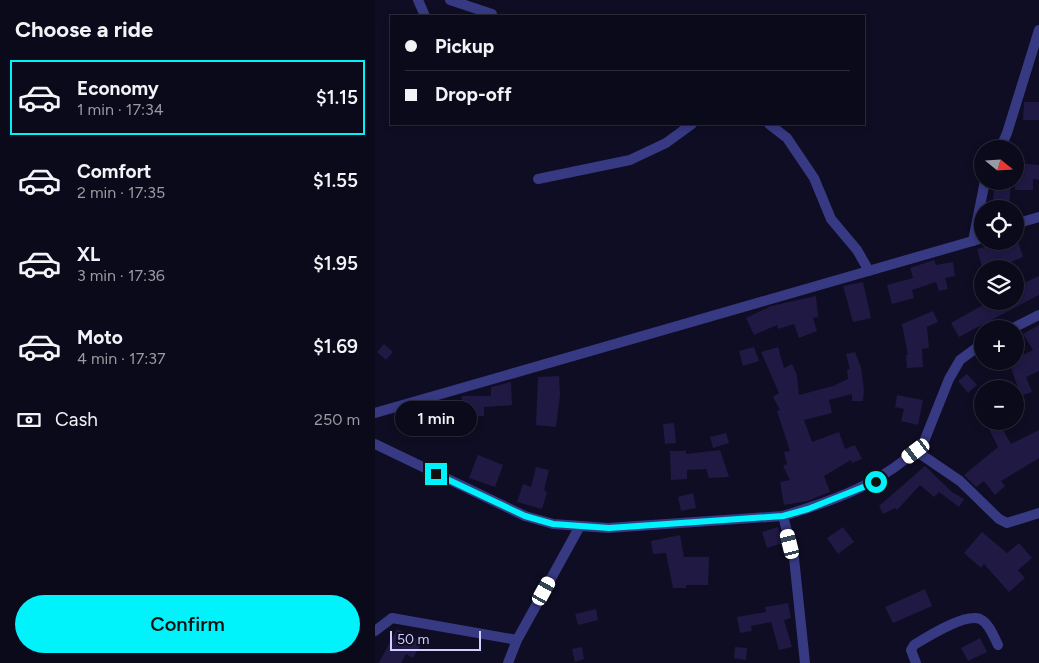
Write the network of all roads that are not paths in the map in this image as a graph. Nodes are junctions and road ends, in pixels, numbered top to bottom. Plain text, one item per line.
1 (418, 0) edge
2 (450, 0) edge
3 (492, 14) dead end
4 (425, 15) edge
5 (1039, 30) edge
6 (691, 125) edge
7 (770, 125) edge
8 (1004, 140) edge
9 (538, 179) dead end
10 (1039, 217) edge
11 (1024, 221) edge
12 (974, 241) edge
13 (869, 271) junction
14 (1039, 315) edge
15 (1024, 322) edge
16 (974, 350) edge
17 (375, 413) edge
18 (375, 444) edge
19 (916, 451) junction
20 (1039, 513) edge
21 (783, 516) junction
22 (580, 526) junction
23 (375, 630) edge
24 (517, 640) junction
25 (998, 645) dead end
26 (509, 663) edge
27 (805, 663) edge
28 (916, 663) edge

1 - 4 street
2 - 3 street
5 - 8 street
6 - 9 street
7 - 13 street
10 - 11 street
12 - 13 street
13 - 17 street
14 - 15 street
16 - 19 street
18 - 22 street
19 - 20 street
19 - 21 street
21 - 22 street
21 - 27 street
22 - 24 street
23 - 24 street
24 - 26 street
25 - 28 street

